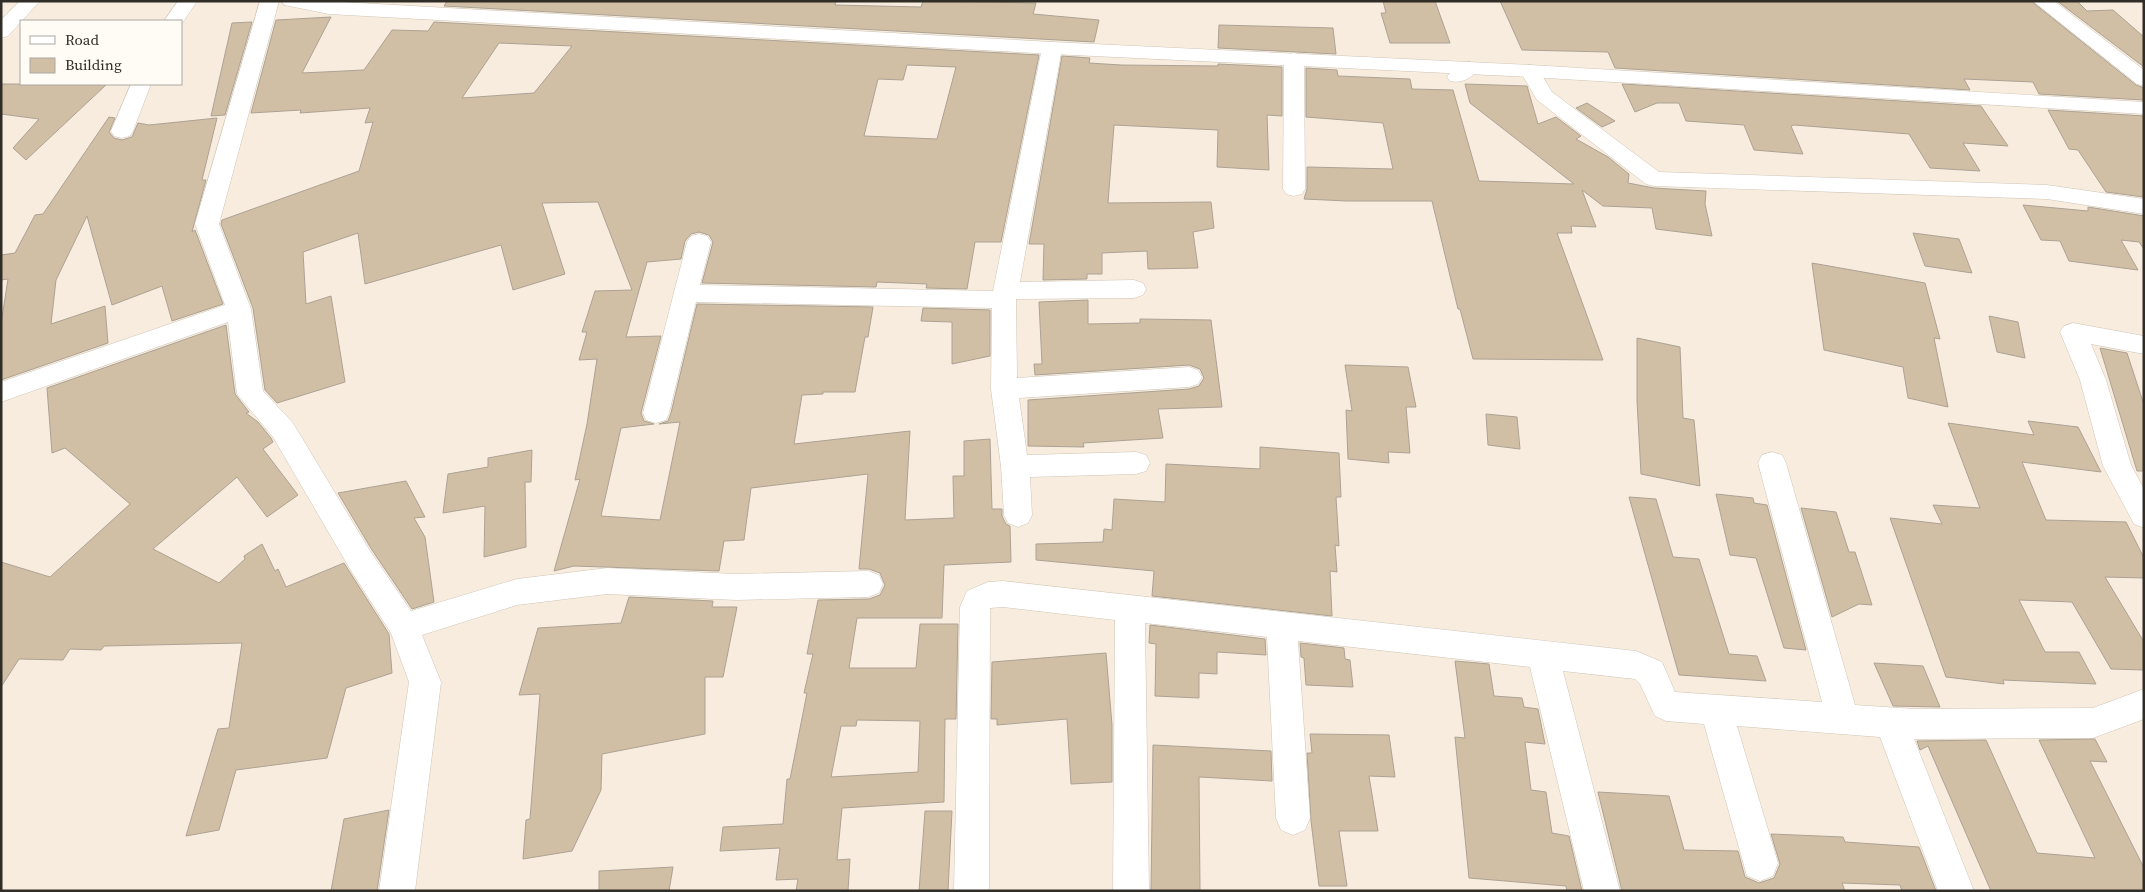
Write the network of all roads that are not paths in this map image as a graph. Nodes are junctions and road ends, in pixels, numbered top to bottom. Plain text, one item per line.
1 (31, 1) edge
2 (188, 1) edge
3 (270, 1) edge
4 (291, 1) edge
5 (2042, 1) edge
6 (175, 20) edge
7 (1, 32) edge
8 (1052, 48) junction
9 (1294, 59) junction
10 (1530, 71) junction
11 (2144, 80) edge
12 (141, 85) edge
13 (2144, 108) edge
14 (122, 132) dead end
15 (1294, 189) dead end
16 (2144, 207) edge
17 (699, 242) dead end
18 (1134, 289) dead end
19 (686, 293) junction
20 (1005, 296) junction
21 (239, 309) junction
22 (2144, 345) edge
23 (1189, 377) dead end
24 (1004, 388) junction
25 (1, 392) edge
26 (656, 413) dead end
27 (1136, 463) dead end
28 (1772, 463) dead end
29 (1015, 466) junction
30 (1018, 515) dead end
31 (2144, 516) edge
32 (868, 584) dead end
33 (1130, 609) junction
34 (1282, 626) junction
35 (404, 627) junction
36 (1543, 654) junction
37 (2144, 704) edge
38 (1716, 709) junction
39 (1843, 718) junction
40 (1891, 722) junction
41 (1293, 818) dead end
42 (1760, 863) dead end
43 (971, 888) dead end
44 (1956, 890) edge
45 (397, 891) edge
46 (1130, 891) edge
47 (1602, 891) edge

1 - 7 street
2 - 6 street
3 - 21 street
4 - 8 street
5 - 11 street
8 - 9 street
8 - 20 street
9 - 10 street
9 - 15 street
10 - 13 street
10 - 16 street
12 - 14 street
17 - 19 street
18 - 20 street
19 - 20 street
19 - 26 street
20 - 24 street
21 - 25 street
21 - 35 street
22 - 31 street
23 - 24 street
24 - 29 street
27 - 29 street
28 - 39 street
29 - 30 street
32 - 35 street
33 - 34 street
33 - 43 street
33 - 46 street
34 - 36 street
34 - 41 street
35 - 45 street
36 - 38 street
36 - 47 street
37 - 40 street
38 - 39 street
38 - 42 street
39 - 40 street
40 - 44 street

